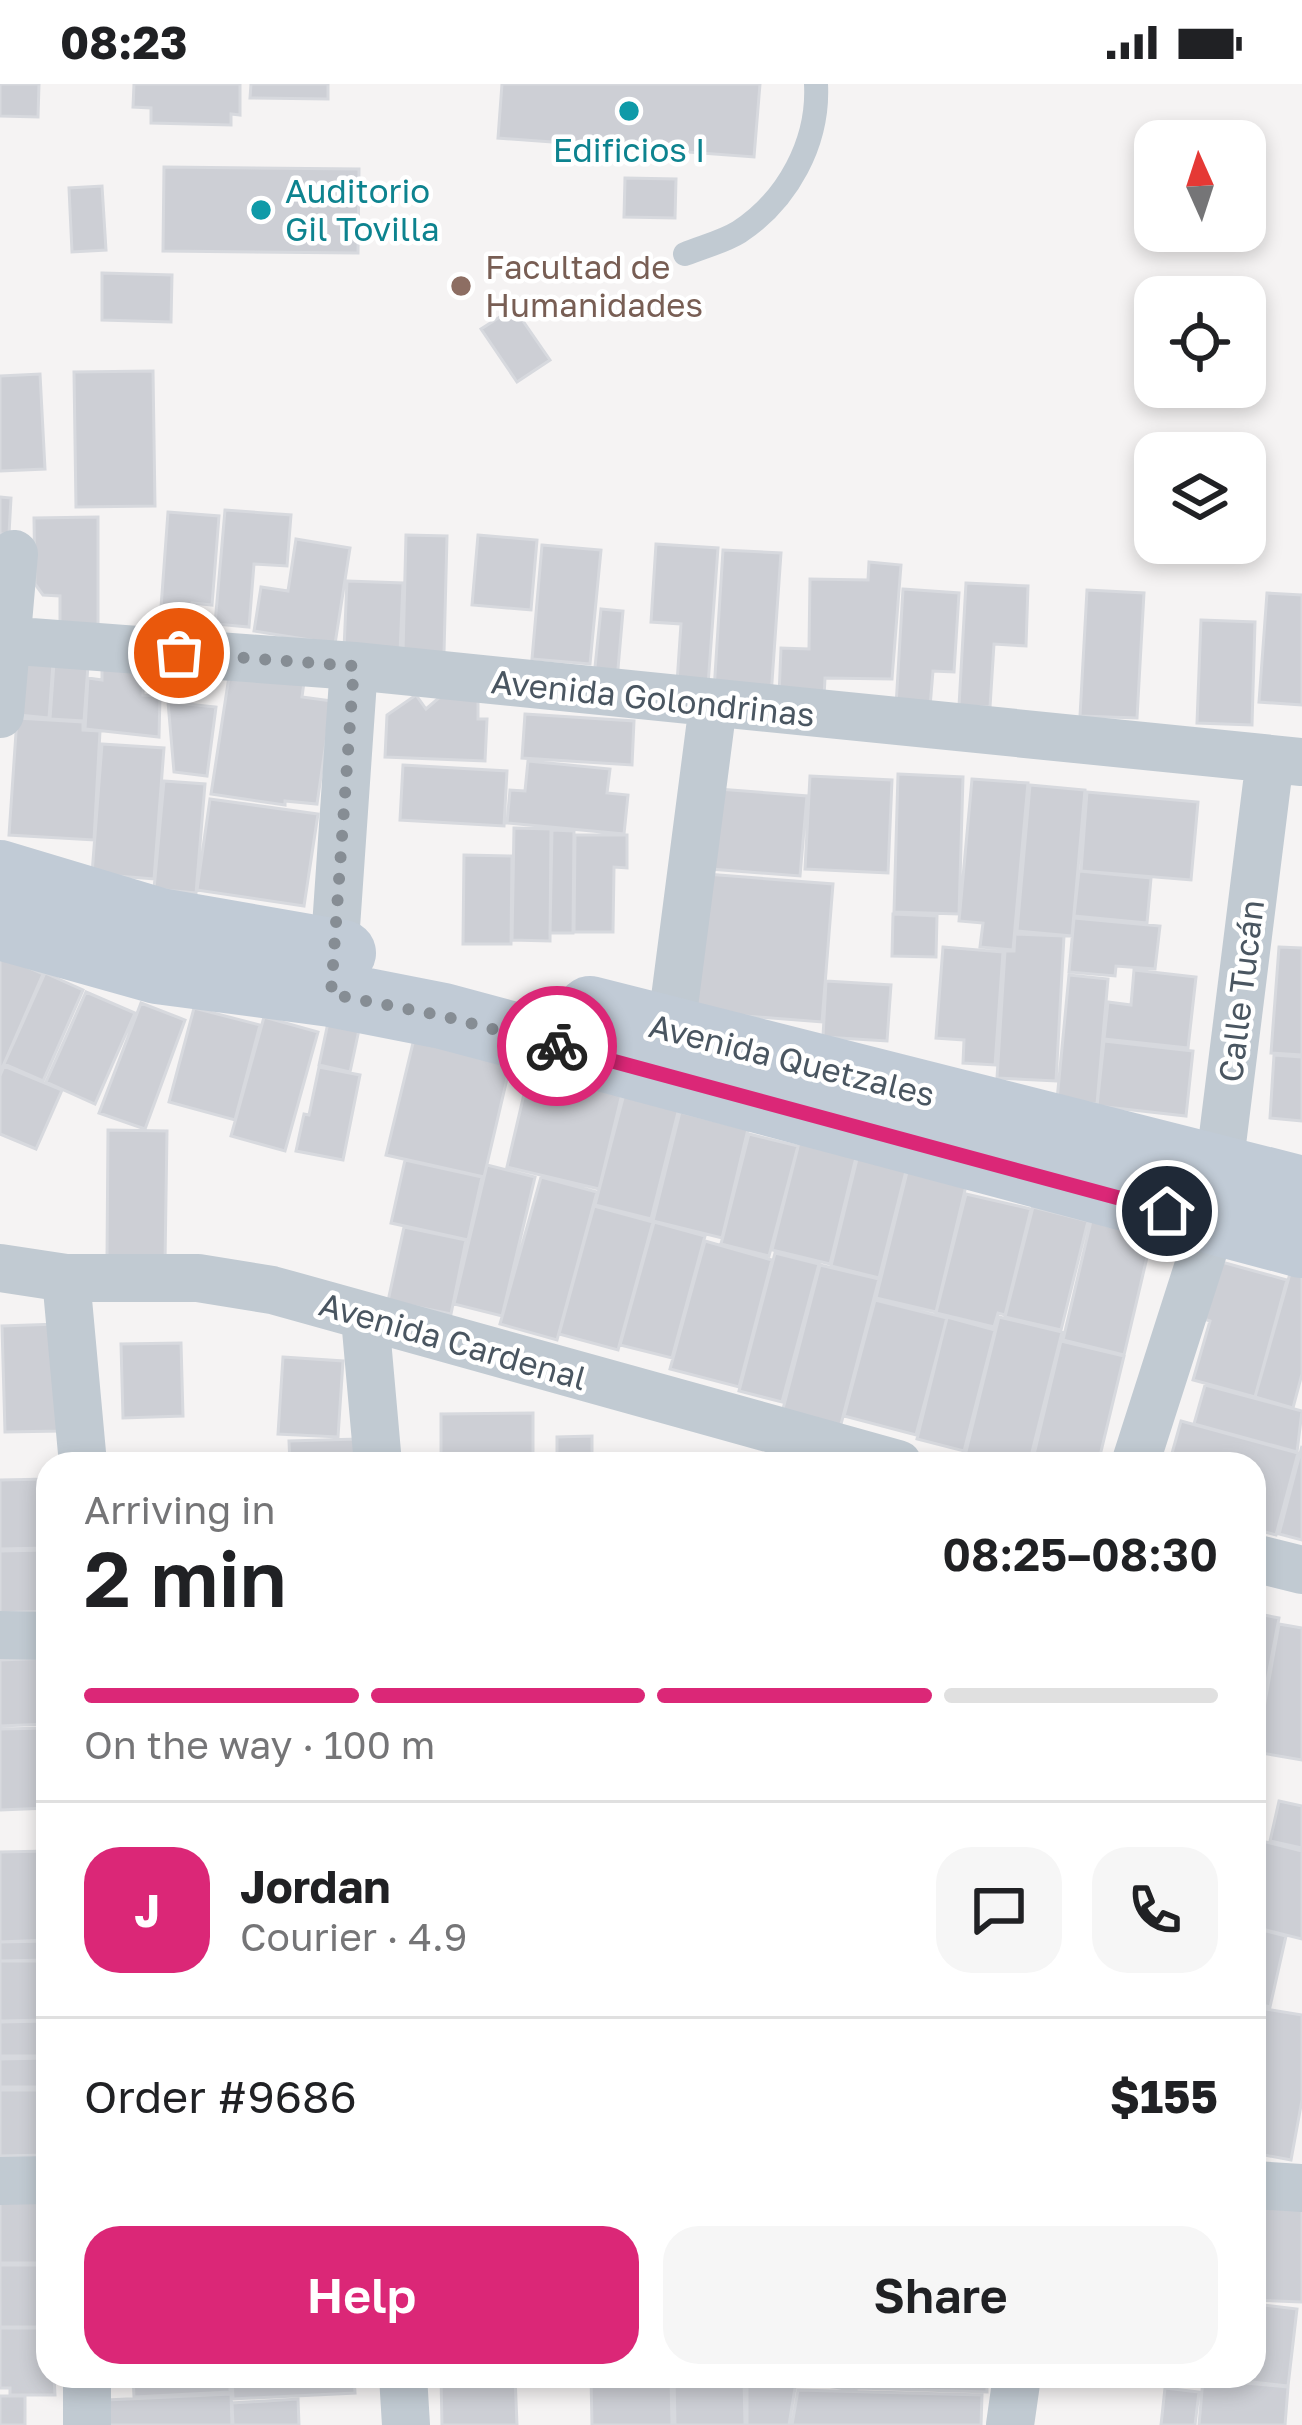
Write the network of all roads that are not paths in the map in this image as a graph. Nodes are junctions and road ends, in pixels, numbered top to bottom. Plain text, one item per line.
1 (816, 84) edge
2 (685, 254) dead end
3 (14, 554) dead end
4 (4, 640) junction
5 (354, 666) junction
6 (712, 705) junction
7 (0, 714) edge
8 (1286, 761) edge
9 (0, 874) edge
10 (0, 927) edge
11 (333, 972) junction
12 (671, 1029) junction
13 (1302, 1189) edge
14 (1216, 1196) junction
15 (1302, 1245) edge
16 (0, 1268) edge
17 (66, 1278) junction
18 (365, 1318) junction
19 (82, 1452) edge
20 (377, 1452) edge
21 (854, 1452) edge
22 (1139, 1452) edge
23 (1266, 1561) edge
24 (1302, 1570) edge
25 (0, 1635) edge
26 (36, 1636) edge
27 (36, 2180) edge
28 (0, 2181) edge
29 (1266, 2186) edge
30 (1302, 2188) edge
31 (87, 2388) edge
32 (404, 2388) edge
33 (1015, 2388) edge
34 (87, 2425) edge
35 (406, 2425) edge
36 (1010, 2425) edge

1 - 2 lane
3 - 4 street
4 - 5 street, Avenida Golondrinas
4 - 7 street
5 - 6 street, Avenida Golondrinas
5 - 11 street
6 - 8 street, Avenida Golondrinas
6 - 12 street
8 - 14 street, Calle Tucán
9 - 11 main road, Avenida Quetzales
10 - 11 main road, Avenida Quetzales
11 - 12 main road, Avenida Quetzales
11 - 14 main road, Avenida Quetzales
12 - 14 main road, Avenida Quetzales
13 - 14 main road, Avenida Quetzales
14 - 15 main road, Avenida Quetzales
14 - 22 street, Calle Tucán
16 - 17 street, Avenida Cardenal
17 - 18 street, Avenida Cardenal
17 - 19 street
18 - 20 street
18 - 21 street, Avenida Cardenal
23 - 24 street
25 - 26 street
27 - 28 street
29 - 30 street
31 - 34 street
32 - 35 street
33 - 36 street

